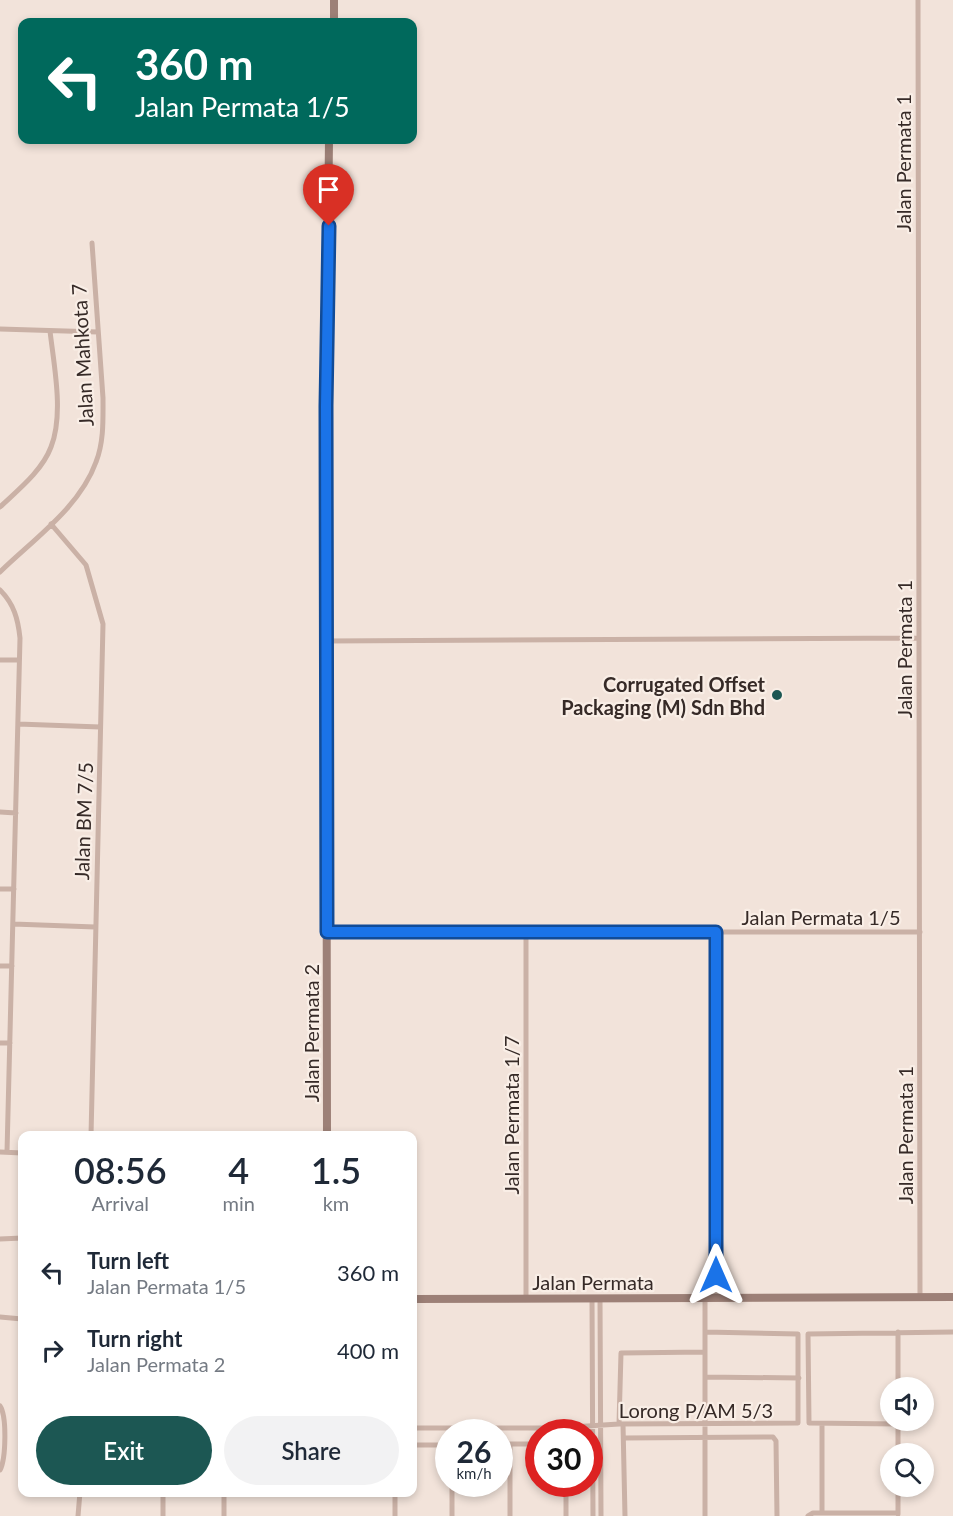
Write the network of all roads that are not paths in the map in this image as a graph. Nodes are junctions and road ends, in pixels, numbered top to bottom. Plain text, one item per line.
1 (334, 0) edge
2 (918, 0) edge
3 (334, 18) edge
4 (329, 144) edge
5 (92, 243) dead end
6 (0, 329) edge
7 (50, 331) junction
8 (98, 332) junction
9 (0, 507) edge
10 (51, 524) junction
11 (0, 572) edge
12 (0, 590) edge
13 (919, 638) junction
14 (327, 641) junction
15 (0, 660) edge
16 (20, 660) junction
17 (18, 724) junction
18 (100, 727) junction
19 (0, 813) edge
20 (16, 813) junction
21 (0, 889) edge
22 (14, 889) junction
23 (13, 924) junction
24 (95, 927) junction
25 (327, 932) junction
26 (526, 932) junction
27 (716, 932) junction
28 (920, 932) junction
29 (0, 966) edge
30 (12, 966) junction
31 (0, 1043) edge
32 (10, 1043) junction
33 (91, 1131) edge
34 (327, 1131) edge
35 (0, 1152) edge
36 (7, 1152) junction
37 (18, 1153) edge
38 (18, 1238) edge
39 (0, 1239) edge
40 (920, 1297) junction
41 (953, 1297) edge
42 (526, 1298) junction
43 (596, 1298) junction
44 (705, 1298) junction
45 (716, 1298) junction
46 (417, 1299) edge
47 (0, 1317) edge
48 (18, 1319) edge
49 (705, 1332) junction
50 (898, 1332) junction
51 (953, 1332) edge
52 (705, 1352) junction
53 (705, 1377) junction
54 (898, 1377) edge
55 (799, 1378) junction
56 (0, 1406) edge
57 (592, 1419) edge
58 (601, 1419) edge
59 (880, 1422) edge
60 (621, 1424) junction
61 (705, 1424) junction
62 (822, 1424) junction
63 (603, 1425) edge
64 (417, 1428) edge
65 (525, 1428) edge
66 (705, 1437) junction
67 (624, 1438) junction
68 (417, 1445) edge
69 (435, 1445) edge
70 (0, 1470) edge
71 (80, 1497) edge
72 (163, 1497) edge
73 (224, 1497) edge
74 (395, 1497) edge
75 (452, 1497) edge
76 (510, 1497) edge
77 (566, 1497) edge
78 (593, 1497) edge
79 (601, 1497) edge
80 (898, 1497) edge
81 (822, 1513) junction
82 (898, 1514) edge
83 (78, 1516) edge
84 (163, 1516) edge
85 (224, 1516) edge
86 (395, 1516) edge
87 (452, 1516) edge
88 (510, 1516) edge
89 (566, 1516) edge
90 (593, 1516) edge
91 (601, 1516) edge
92 (626, 1516) edge
93 (705, 1516) edge
94 (777, 1516) edge
95 (808, 1516) edge

1 - 3 street
2 - 13 street, Jalan Permata 1
4 - 14 street, Jalan Permata 2
5 - 8 street, Jalan Mahkota 7
6 - 7 street
7 - 8 street
7 - 9 street
8 - 10 street, Jalan Mahkota 7
10 - 11 street, Jalan Mahkota 7
10 - 18 street, Jalan BM 7/5
12 - 16 street
13 - 14 street
13 - 28 street, Jalan Permata 1
14 - 25 street, Jalan Permata 2
15 - 16 street
16 - 17 street
17 - 18 street
17 - 20 street
18 - 24 street, Jalan BM 7/5
19 - 20 street
20 - 22 street
21 - 22 street
22 - 23 street
23 - 24 street
23 - 30 street
24 - 33 street, Jalan BM 7/5
25 - 26 street, Jalan Permata 1/5
25 - 34 street, Jalan Permata 2
26 - 27 street, Jalan Permata 1/5
26 - 42 street, Jalan Permata 1/7
27 - 28 street, Jalan Permata 1/5
27 - 45 street
28 - 40 street, Jalan Permata 1
29 - 30 street
30 - 32 street
31 - 32 street
32 - 36 street
35 - 36 street
36 - 37 street
38 - 39 street
40 - 41 street, Jalan Permata
40 - 45 street, Jalan Permata
42 - 43 street, Jalan Permata
42 - 46 street, Jalan Permata
43 - 44 street, Jalan Permata
43 - 57 street
43 - 58 street
44 - 45 street, Jalan Permata
44 - 49 street
47 - 48 street
49 - 52 street
49 - 55 street
50 - 51 street
50 - 54 street
50 - 62 street
52 - 53 street
52 - 60 street
53 - 55 street
53 - 61 street
55 - 61 street, Lorong P/AM 5/3
56 - 70 street
59 - 62 street
60 - 61 street, Lorong P/AM 5/3
60 - 63 street, Lorong P/AM 5/3
60 - 67 street
61 - 66 street
62 - 81 street
64 - 65 street, Lorong P/AM 5/3
66 - 67 street
66 - 93 street
66 - 94 street
67 - 92 street
68 - 69 street
71 - 83 street
72 - 84 street
73 - 85 street
74 - 86 street
75 - 87 street
76 - 88 street
77 - 89 street
78 - 90 street
79 - 91 street
80 - 82 street
81 - 82 street
81 - 95 street

